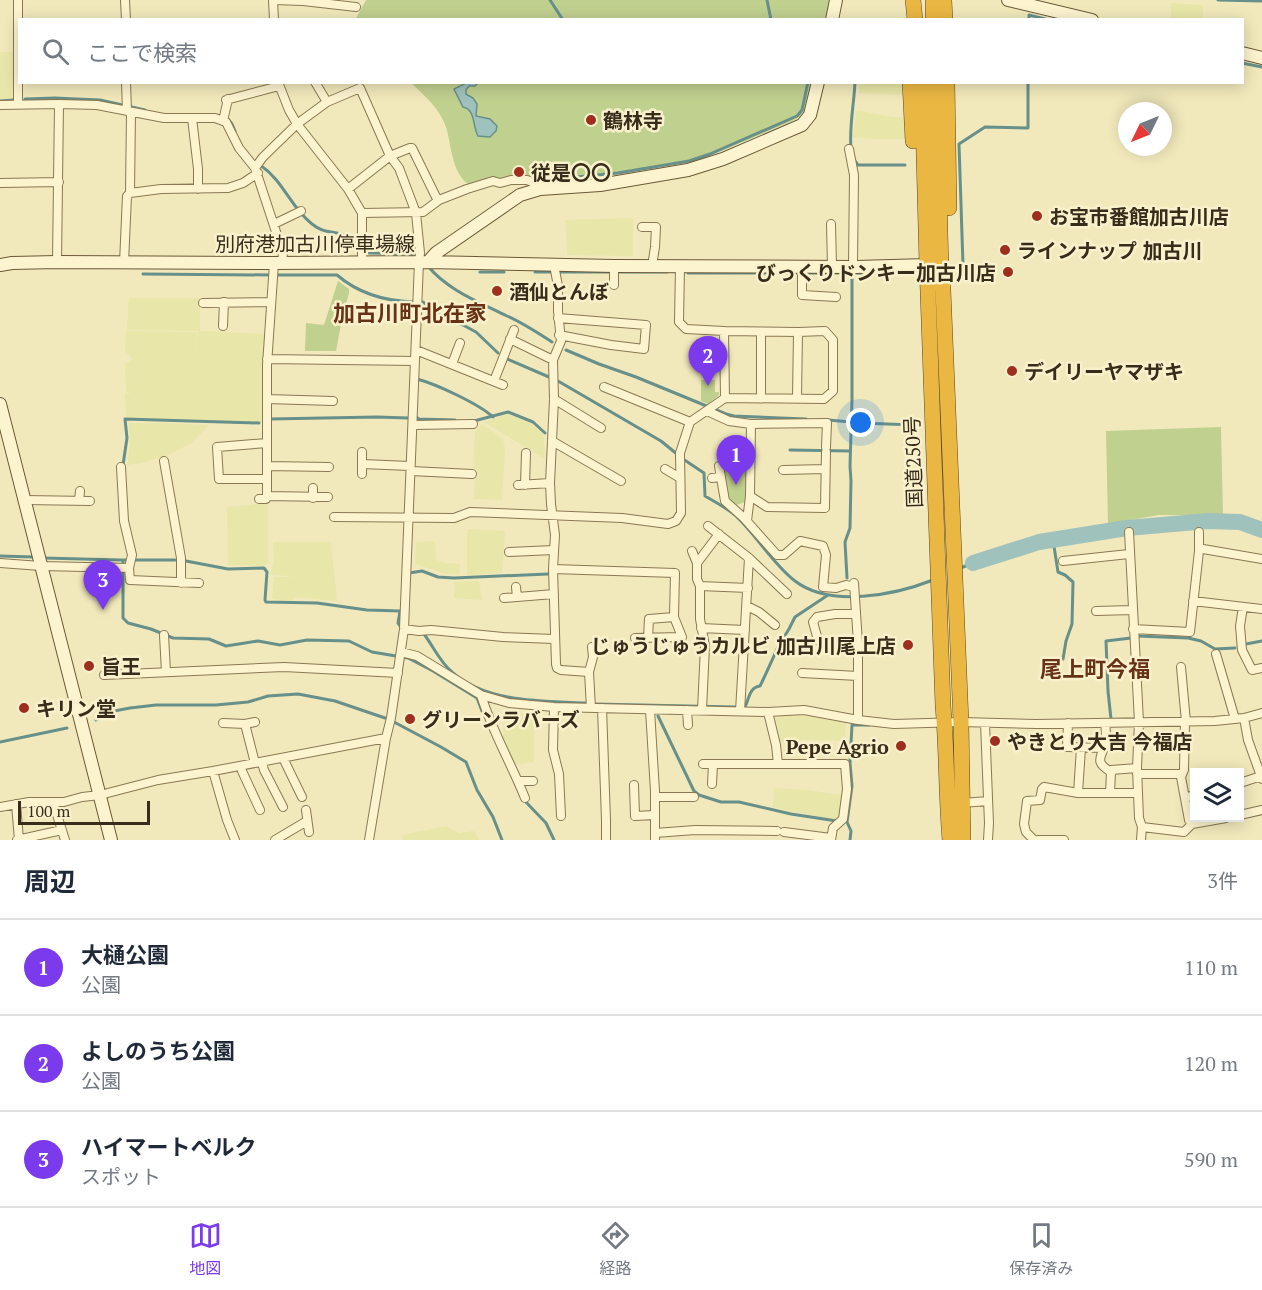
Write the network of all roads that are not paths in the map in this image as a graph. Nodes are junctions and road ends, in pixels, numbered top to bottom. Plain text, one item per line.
1 (18, 0) edge
2 (125, 0) edge
3 (273, 0) edge
4 (836, 0) edge
5 (907, 0) edge
6 (913, 0) edge
7 (922, 0) edge
8 (933, 0) edge
9 (944, 0) edge
10 (1008, 0) edge
11 (1041, 4) edge
12 (356, 7) dead end
13 (18, 18) edge
14 (126, 18) edge
15 (274, 18) edge
16 (832, 18) edge
17 (908, 18) edge
18 (915, 18) edge
19 (922, 18) edge
20 (933, 18) edge
21 (945, 18) edge
22 (1086, 18) edge
23 (1244, 53) edge
24 (1262, 57) edge
25 (18, 84) edge
26 (126, 84) edge
27 (279, 84) edge
28 (316, 84) edge
29 (818, 84) edge
30 (910, 84) edge
31 (922, 84) edge
32 (936, 84) edge
33 (947, 84) edge
34 (327, 102) junction
35 (18, 104) junction
36 (59, 104) junction
37 (0, 105) edge
38 (129, 111) junction
39 (192, 118) junction
40 (223, 121) junction
41 (297, 124) junction
42 (849, 149) dead end
43 (390, 156) junction
44 (257, 171) junction
45 (0, 183) edge
46 (59, 183) junction
47 (198, 189) junction
48 (348, 189) junction
49 (540, 189) junction
50 (129, 193) junction
51 (438, 201) junction
52 (301, 211) dead end
53 (362, 213) junction
54 (416, 213) junction
55 (274, 224) junction
56 (831, 224) dead end
57 (642, 227) dead end
58 (57, 262) junction
59 (424, 262) junction
60 (124, 263) junction
61 (278, 263) junction
62 (362, 263) junction
63 (0, 265) edge
64 (652, 266) junction
65 (680, 266) junction
66 (832, 266) junction
67 (853, 267) junction
68 (934, 267) junction
69 (555, 270) junction
70 (614, 270) junction
71 (802, 271) junction
72 (614, 285) dead end
73 (836, 297) dead end
74 (224, 302) junction
75 (271, 302) junction
76 (203, 303) dead end
77 (558, 318) junction
78 (223, 326) dead end
79 (724, 330) junction
80 (761, 332) junction
81 (798, 332) junction
82 (559, 335) junction
83 (460, 343) dead end
84 (416, 351) junction
85 (267, 359) junction
86 (553, 360) junction
87 (415, 361) junction
88 (452, 364) junction
89 (494, 381) junction
90 (503, 385) dead end
91 (604, 387) dead end
92 (725, 398) junction
93 (761, 398) junction
94 (797, 398) junction
95 (267, 399) junction
96 (554, 399) junction
97 (333, 401) dead end
98 (0, 404) edge
99 (710, 409) junction
100 (690, 422) junction
101 (473, 424) dead end
102 (751, 424) junction
103 (413, 425) junction
104 (602, 428) dead end
105 (552, 441) junction
106 (267, 443) junction
107 (362, 452) dead end
108 (526, 453) dead end
109 (164, 461) dead end
110 (362, 464) junction
111 (719, 465) dead end
112 (267, 466) junction
113 (121, 467) dead end
114 (329, 467) dead end
115 (411, 468) junction
116 (664, 469) dead end
117 (825, 469) junction
118 (783, 470) dead end
119 (362, 474) dead end
120 (472, 474) dead end
121 (680, 478) junction
122 (266, 479) junction
123 (621, 481) dead end
124 (550, 483) junction
125 (312, 488) dead end
126 (80, 491) dead end
127 (750, 496) junction
128 (328, 497) dead end
129 (313, 498) junction
130 (24, 500) junction
131 (79, 501) junction
132 (90, 501) dead end
133 (553, 515) junction
134 (334, 517) dead end
135 (408, 517) junction
136 (747, 520) junction
137 (708, 526) dead end
138 (1129, 532) dead end
139 (1199, 532) dead end
140 (719, 534) junction
141 (515, 549) dead end
142 (554, 550) junction
143 (692, 550) dead end
144 (1199, 551) junction
145 (1129, 554) junction
146 (749, 558) junction
147 (1262, 560) edge
148 (1063, 561) dead end
149 (0, 563) edge
150 (697, 563) junction
151 (41, 566) junction
152 (129, 568) junction
153 (554, 569) junction
154 (181, 583) junction
155 (199, 583) dead end
156 (700, 586) junction
157 (748, 588) junction
158 (554, 594) junction
159 (787, 594) dead end
160 (504, 598) dead end
161 (1193, 600) junction
162 (747, 606) junction
163 (1243, 607) junction
164 (1262, 609) edge
165 (1096, 610) dead end
166 (1132, 610) junction
167 (856, 614) junction
168 (674, 617) junction
169 (775, 625) dead end
170 (701, 628) junction
171 (404, 629) junction
172 (1133, 629) junction
173 (745, 630) junction
174 (164, 634) dead end
175 (635, 638) dead end
176 (648, 638) junction
177 (554, 639) junction
178 (858, 643) junction
179 (592, 647) dead end
180 (401, 652) junction
181 (1216, 654) dead end
182 (1181, 667) dead end
183 (1262, 668) edge
184 (166, 672) junction
185 (589, 672) junction
186 (398, 673) junction
187 (802, 673) dead end
188 (104, 675) dead end
189 (858, 676) junction
190 (481, 695) junction
191 (554, 707) junction
192 (591, 708) junction
193 (602, 708) junction
194 (650, 710) junction
195 (687, 710) junction
196 (702, 710) junction
197 (740, 711) junction
198 (768, 712) junction
199 (1262, 713) edge
200 (1240, 718) junction
201 (858, 720) junction
202 (255, 722) dead end
203 (961, 722) junction
204 (1139, 722) junction
205 (1185, 722) junction
206 (223, 723) dead end
207 (944, 723) junction
208 (985, 723) junction
209 (1068, 723) junction
210 (1105, 723) junction
211 (245, 724) junction
212 (688, 724) dead end
213 (386, 738) junction
214 (1081, 748) junction
215 (1103, 748) junction
216 (283, 758) junction
217 (258, 762) junction
218 (703, 764) dead end
219 (713, 764) junction
220 (778, 764) junction
221 (241, 766) junction
222 (213, 771) junction
223 (1137, 771) junction
224 (1111, 772) junction
225 (1182, 774) junction
226 (1261, 778) edge
227 (533, 781) dead end
228 (518, 782) junction
229 (1244, 782) edge
230 (712, 784) dead end
231 (634, 785) dead end
232 (1078, 793) junction
233 (1110, 793) junction
234 (1138, 793) junction
235 (100, 795) junction
236 (1190, 796) edge
237 (302, 797) dead end
238 (655, 797) junction
239 (694, 797) dead end
240 (525, 798) dead end
241 (1185, 798) junction
242 (988, 801) junction
243 (53, 802) junction
244 (955, 802) junction
245 (16, 804) junction
246 (255, 806) dead end
247 (0, 807) edge
248 (283, 807) dead end
249 (306, 810) dead end
250 (1262, 810) edge
251 (1244, 814) edge
252 (655, 815) junction
253 (561, 816) dead end
254 (308, 821) junction
255 (1203, 822) edge
256 (1192, 824) junction
257 (1142, 827) junction
258 (62, 830) junction
259 (309, 832) dead end
260 (695, 835) edge
261 (655, 836) edge
262 (831, 839) edge
263 (18, 840) edge
264 (65, 840) edge
265 (111, 840) edge
266 (235, 840) edge
267 (275, 840) edge
268 (369, 840) edge
269 (606, 840) edge
270 (949, 840) edge
271 (965, 840) edge
272 (988, 840) edge
273 (1036, 840) edge
274 (1064, 840) edge
275 (1141, 840) edge

1 - 13 street
2 - 14 street
3 - 12 street
3 - 15 street
4 - 16 street
5 - 17 highway
6 - 18 highway
7 - 19 highway
8 - 20 highway
9 - 21 highway
10 - 11 street
11 - 22 street
23 - 24 street
25 - 35 street
26 - 38 street
27 - 40 street
27 - 41 street
28 - 34 street
29 - 49 street, 別府港加古川停車場線
30 - 68 highway
31 - 68 highway, 国道250号
32 - 68 highway, 国道250号
33 - 68 highway
34 - 41 street
34 - 43 street
35 - 36 street
35 - 37 street
36 - 38 street
36 - 46 street
38 - 39 street
38 - 50 street
39 - 40 street
39 - 47 street
40 - 44 street
41 - 44 street
41 - 48 street
42 - 67 street
43 - 48 street
43 - 51 street
43 - 54 street
44 - 47 street
44 - 55 street
45 - 46 street
46 - 58 street
47 - 50 street
48 - 53 street
49 - 51 street
49 - 59 street, 別府港加古川停車場線
50 - 60 street
51 - 54 street
52 - 55 street
53 - 54 street
53 - 62 street
54 - 59 street
55 - 61 street
56 - 66 street
57 - 64 street
58 - 60 street, 別府港加古川停車場線
58 - 63 street, 別府港加古川停車場線
59 - 62 street, 別府港加古川停車場線
59 - 69 street
59 - 84 street
60 - 61 street, 別府港加古川停車場線
61 - 62 street, 別府港加古川停車場線
61 - 75 street
64 - 65 street
64 - 70 street
65 - 71 street
65 - 79 street
66 - 67 street
66 - 71 street
67 - 68 street
68 - 203 highway, 国道250号
68 - 207 highway, 国道250号
69 - 70 street
69 - 77 street
70 - 72 street
71 - 73 street
74 - 75 street
74 - 76 street
74 - 78 street
75 - 85 street
77 - 82 street
77 - 82 street
79 - 80 street
79 - 92 street
80 - 81 street
80 - 93 street
81 - 94 street
81 - 94 street
82 - 86 street
83 - 88 street
84 - 87 street
84 - 88 street
85 - 87 street
85 - 95 street
86 - 89 street
86 - 96 street
87 - 103 street
88 - 89 street
89 - 90 street
91 - 100 street
92 - 93 street
92 - 99 street
93 - 94 street
95 - 97 street
95 - 106 street
96 - 104 street
96 - 105 street
98 - 130 street
99 - 100 street
99 - 102 street
100 - 121 street
101 - 103 street
102 - 117 street
102 - 127 street
103 - 115 street
105 - 123 street
105 - 124 street
106 - 112 street
106 - 122 street
107 - 110 street
108 - 124 street
109 - 154 street
110 - 115 street
110 - 119 street
111 - 136 street
112 - 114 street
112 - 122 street
113 - 152 street
115 - 120 street
115 - 135 street
116 - 121 street
117 - 118 street
117 - 127 street
121 - 133 street
122 - 129 street
124 - 133 street
125 - 129 street
126 - 131 street
127 - 136 street
128 - 129 street
130 - 131 street
130 - 151 street
131 - 132 street
133 - 135 street
133 - 142 street
134 - 135 street
135 - 171 street
136 - 167 street
137 - 140 street
138 - 145 street
139 - 144 street
140 - 146 street
140 - 150 street
141 - 142 street
142 - 153 street
143 - 150 street
144 - 147 street
144 - 161 street
145 - 148 street
145 - 166 street
146 - 157 street
146 - 159 street
149 - 151 street
150 - 156 street
151 - 152 street
151 - 235 street
152 - 154 street
153 - 158 street
153 - 168 street
154 - 155 street
156 - 157 street
156 - 170 street
157 - 162 street
158 - 160 street
158 - 177 street
161 - 163 street
161 - 172 street
162 - 169 street
162 - 173 street
163 - 164 street
163 - 183 street
165 - 166 street
166 - 172 street
167 - 178 street
167 - 178 street
168 - 176 street
168 - 176 street
170 - 173 street
170 - 196 street
171 - 177 street
171 - 180 street
172 - 204 street
173 - 197 street
174 - 184 street
175 - 176 street
177 - 185 street
178 - 189 street
179 - 185 street
180 - 186 street
180 - 190 street
181 - 200 street
182 - 205 street
184 - 186 street
184 - 188 street
185 - 192 street
186 - 213 street
187 - 189 street
189 - 201 street
190 - 191 street
190 - 228 street
191 - 192 street
191 - 253 street
192 - 193 street
193 - 194 street
193 - 269 street
194 - 195 street
194 - 238 street
195 - 196 street
195 - 212 street
196 - 197 street
197 - 198 street
198 - 201 street
198 - 220 street
199 - 200 street
200 - 205 street
200 - 226 street
201 - 207 street
202 - 211 street
203 - 207 street
203 - 208 street
203 - 244 highway, 国道250号
204 - 205 street
204 - 210 street
204 - 223 street
205 - 225 street
206 - 211 street
207 - 244 highway, 国道250号
208 - 209 street
208 - 242 street
209 - 210 street
209 - 214 street
210 - 215 street
211 - 217 street
213 - 216 street
213 - 268 street
214 - 215 street
214 - 232 street
215 - 224 street
216 - 217 street
216 - 237 street
217 - 221 street
217 - 248 street
218 - 219 street
219 - 220 street
219 - 230 street
220 - 262 street
221 - 222 street
221 - 246 street
222 - 235 street
222 - 266 street
223 - 224 street
223 - 225 street
223 - 234 street
224 - 233 street
225 - 241 street
226 - 229 street
227 - 228 street
228 - 240 street
231 - 252 street
232 - 233 street
232 - 273 street
233 - 234 street
234 - 257 street
235 - 243 street
235 - 265 street
236 - 241 street
238 - 239 street
238 - 252 street
241 - 256 street
242 - 244 street
242 - 272 street
243 - 245 street
243 - 258 street
244 - 270 highway
244 - 271 highway
245 - 247 street
245 - 263 street
249 - 254 street
250 - 251 street
252 - 261 street
254 - 259 street
254 - 267 street
255 - 256 street
256 - 257 street
257 - 275 street
258 - 263 street
258 - 264 street
260 - 261 street
260 - 262 street
273 - 274 street

